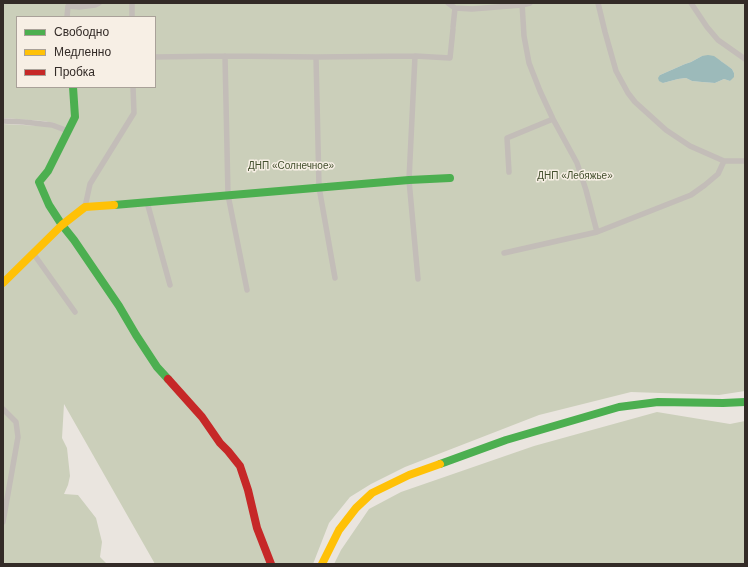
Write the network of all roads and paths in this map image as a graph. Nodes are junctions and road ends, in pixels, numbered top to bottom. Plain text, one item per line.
1 (99, 3) edge
2 (132, 3) edge
3 (448, 3) edge
4 (530, 3) edge
5 (598, 3) edge
6 (691, 3) edge
7 (522, 4) edge
8 (68, 5) edge
9 (455, 8) junction
10 (67, 16) edge
11 (132, 16) edge
12 (156, 56) edge
13 (225, 56) junction
14 (415, 56) junction
15 (316, 57) junction
16 (745, 58) edge
17 (73, 88) edge
18 (133, 88) edge
19 (554, 119) junction
20 (3, 121) edge
21 (68, 131) junction
22 (724, 161) junction
23 (745, 161) edge
24 (509, 172) dead end
25 (450, 178) dead end
26 (409, 180) junction
27 (318, 187) junction
28 (228, 195) junction
29 (147, 202) junction
30 (85, 207) junction
31 (62, 225) junction
32 (597, 232) junction
33 (504, 253) dead end
34 (33, 254) junction
35 (335, 278) dead end
36 (418, 279) dead end
37 (3, 283) edge
38 (170, 285) dead end
39 (247, 290) dead end
40 (75, 312) dead end
41 (745, 402) edge
42 (3, 409) edge
43 (3, 522) edge
44 (271, 564) edge
45 (322, 564) edge

1 - 8 street
2 - 11 street
3 - 9 street
4 - 7 street
5 - 22 street
6 - 16 street
7 - 9 street
7 - 19 street
8 - 10 street
9 - 14 street
12 - 13 street
13 - 15 street
13 - 28 street
14 - 15 street
14 - 26 street
15 - 27 street
17 - 21 street
18 - 30 street
19 - 24 street
19 - 32 street
20 - 21 street
21 - 31 street
22 - 23 street
22 - 32 street
25 - 26 street
26 - 27 street
26 - 36 street
27 - 28 street
27 - 35 street
28 - 29 street
28 - 39 street
29 - 30 street
29 - 38 street
30 - 31 street
31 - 34 street
31 - 44 street
32 - 33 street
34 - 37 street
34 - 40 street
41 - 45 street
42 - 43 street

